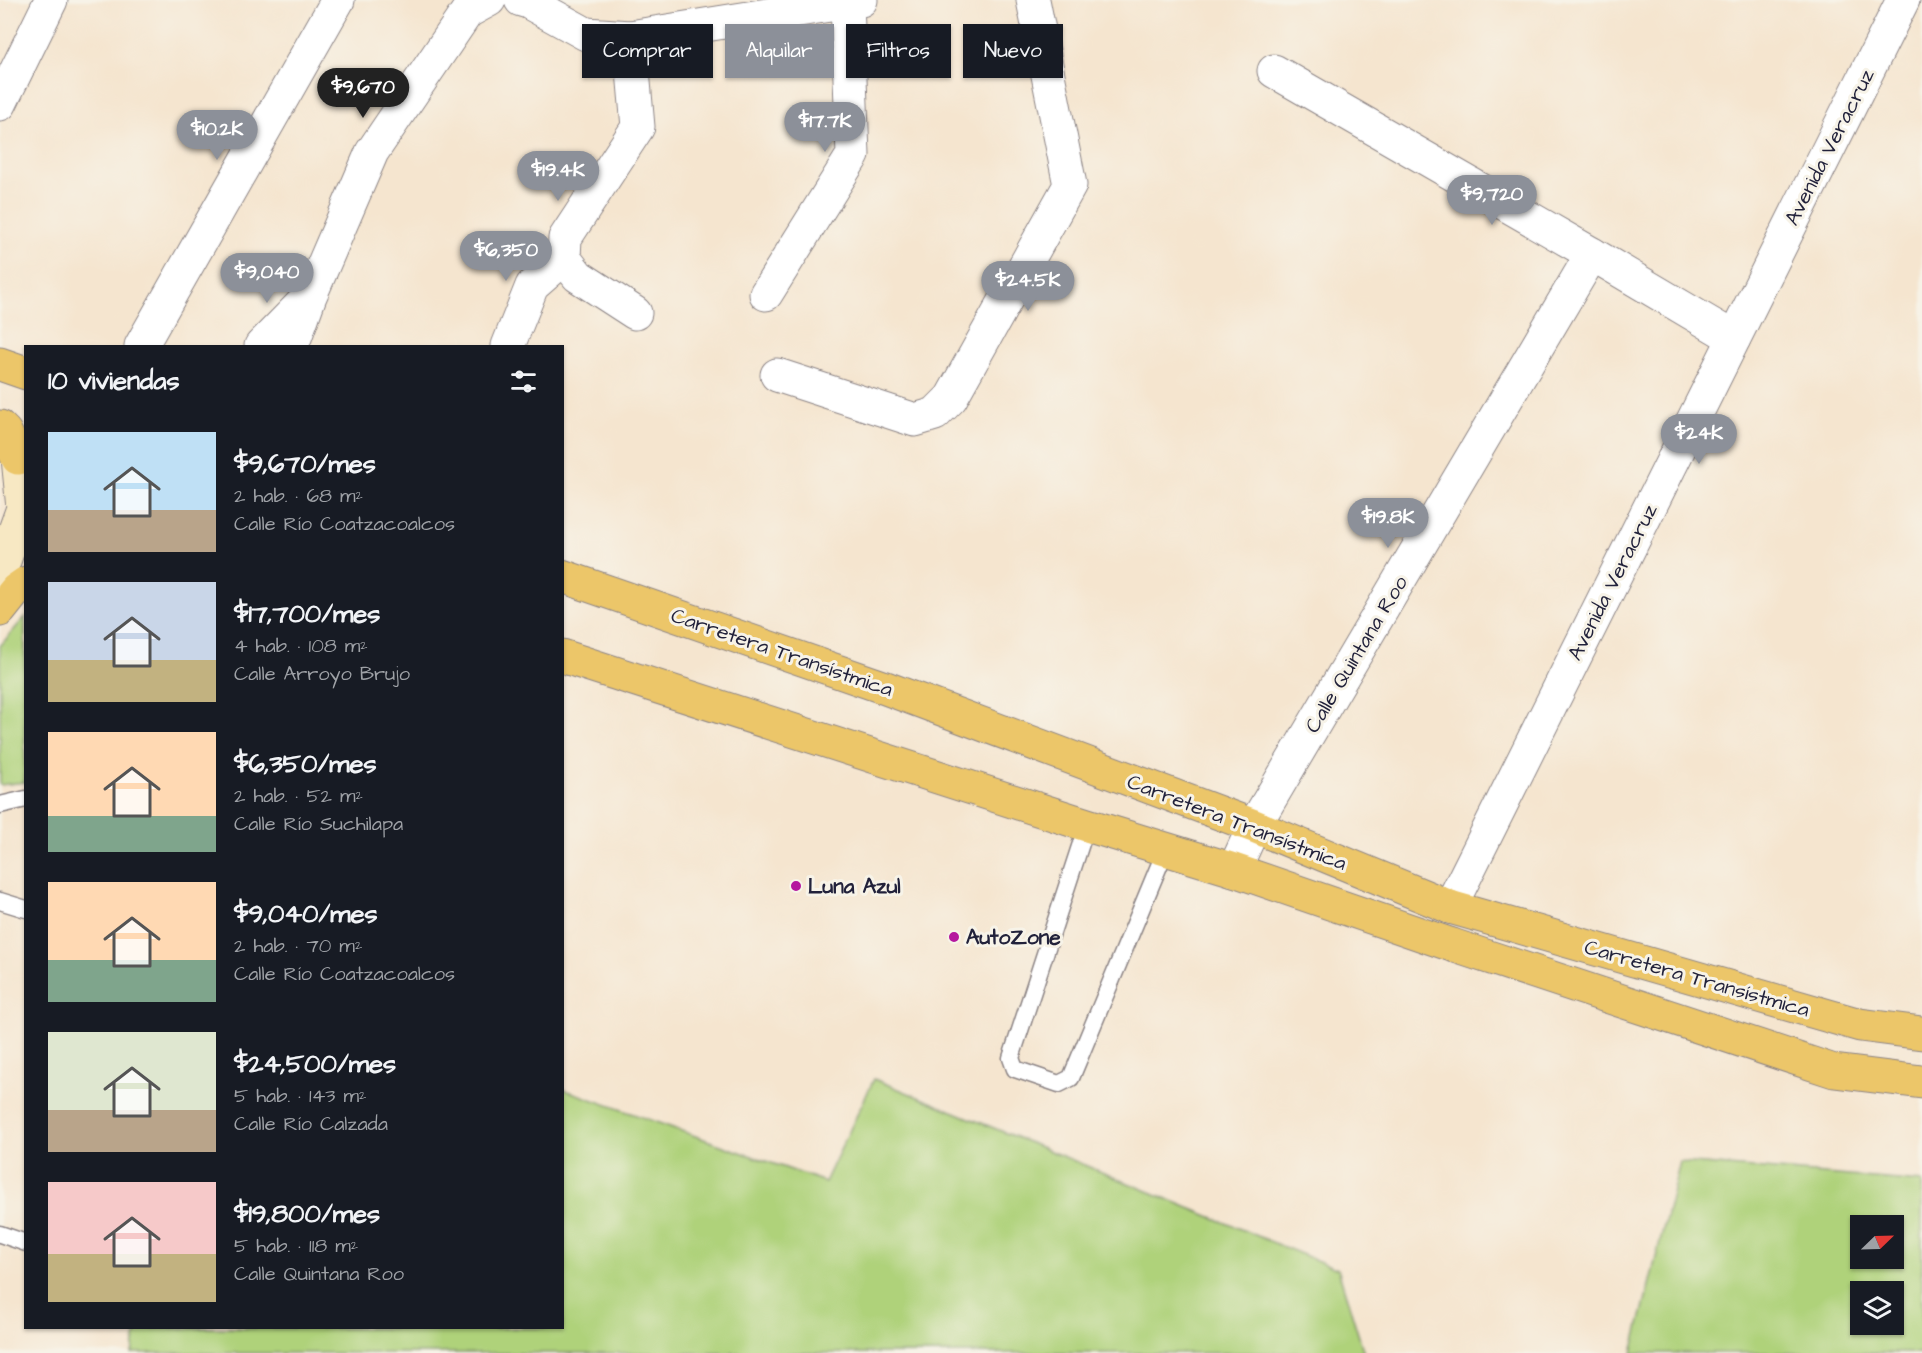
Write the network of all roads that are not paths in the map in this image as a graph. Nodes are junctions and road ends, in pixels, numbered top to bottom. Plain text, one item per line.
1 (51, 0) edge
2 (338, 0) edge
3 (489, 0) edge
4 (521, 0) edge
5 (1033, 0) edge
6 (1903, 0) edge
7 (854, 1) edge
8 (713, 24) edge
9 (582, 32) edge
10 (1274, 71) dead end
11 (634, 78) edge
12 (0, 104) edge
13 (1592, 254) junction
14 (564, 258) junction
15 (766, 294) dead end
16 (310, 296) junction
17 (635, 313) dead end
18 (1734, 338) junction
19 (142, 345) edge
20 (262, 345) edge
21 (292, 345) edge
22 (508, 345) edge
23 (0, 364) edge
24 (24, 372) edge
25 (777, 375) dead end
26 (0, 427) edge
27 (14, 461) edge
28 (0, 572) edge
29 (564, 577) edge
30 (24, 584) edge
31 (0, 610) edge
32 (564, 657) edge
33 (24, 800) edge
34 (0, 805) edge
35 (1087, 825) junction
36 (1254, 826) junction
37 (1166, 849) junction
38 (1234, 870) junction
39 (0, 901) edge
40 (1450, 907) junction
41 (24, 908) edge
42 (1922, 1033) edge
43 (1922, 1082) edge
44 (0, 1234) edge
45 (24, 1242) edge

1 - 12 street
2 - 19 street
3 - 16 street
4 - 9 street
5 - 25 street
6 - 18 street, Avenida Veracruz
7 - 8 street
7 - 15 street
10 - 13 street
11 - 14 street
13 - 18 street
13 - 36 street, Calle Quintana Roo
14 - 17 street
14 - 22 street
16 - 20 street
16 - 21 street
18 - 40 street, Avenida Veracruz
23 - 24 main road
26 - 27 main road
27 - 28 main road
29 - 36 main road, Carretera Transístmica
30 - 31 main road
32 - 35 main road, Carretera Transístmica
33 - 34 lane
35 - 37 main road, Carretera Transístmica
35 - 37 lane
36 - 38 street, Calle Quintana Roo
36 - 40 main road, Carretera Transístmica
37 - 38 main road, Carretera Transístmica
38 - 43 main road, Carretera Transístmica
39 - 41 lane
40 - 42 main road, Carretera Transístmica
44 - 45 lane

